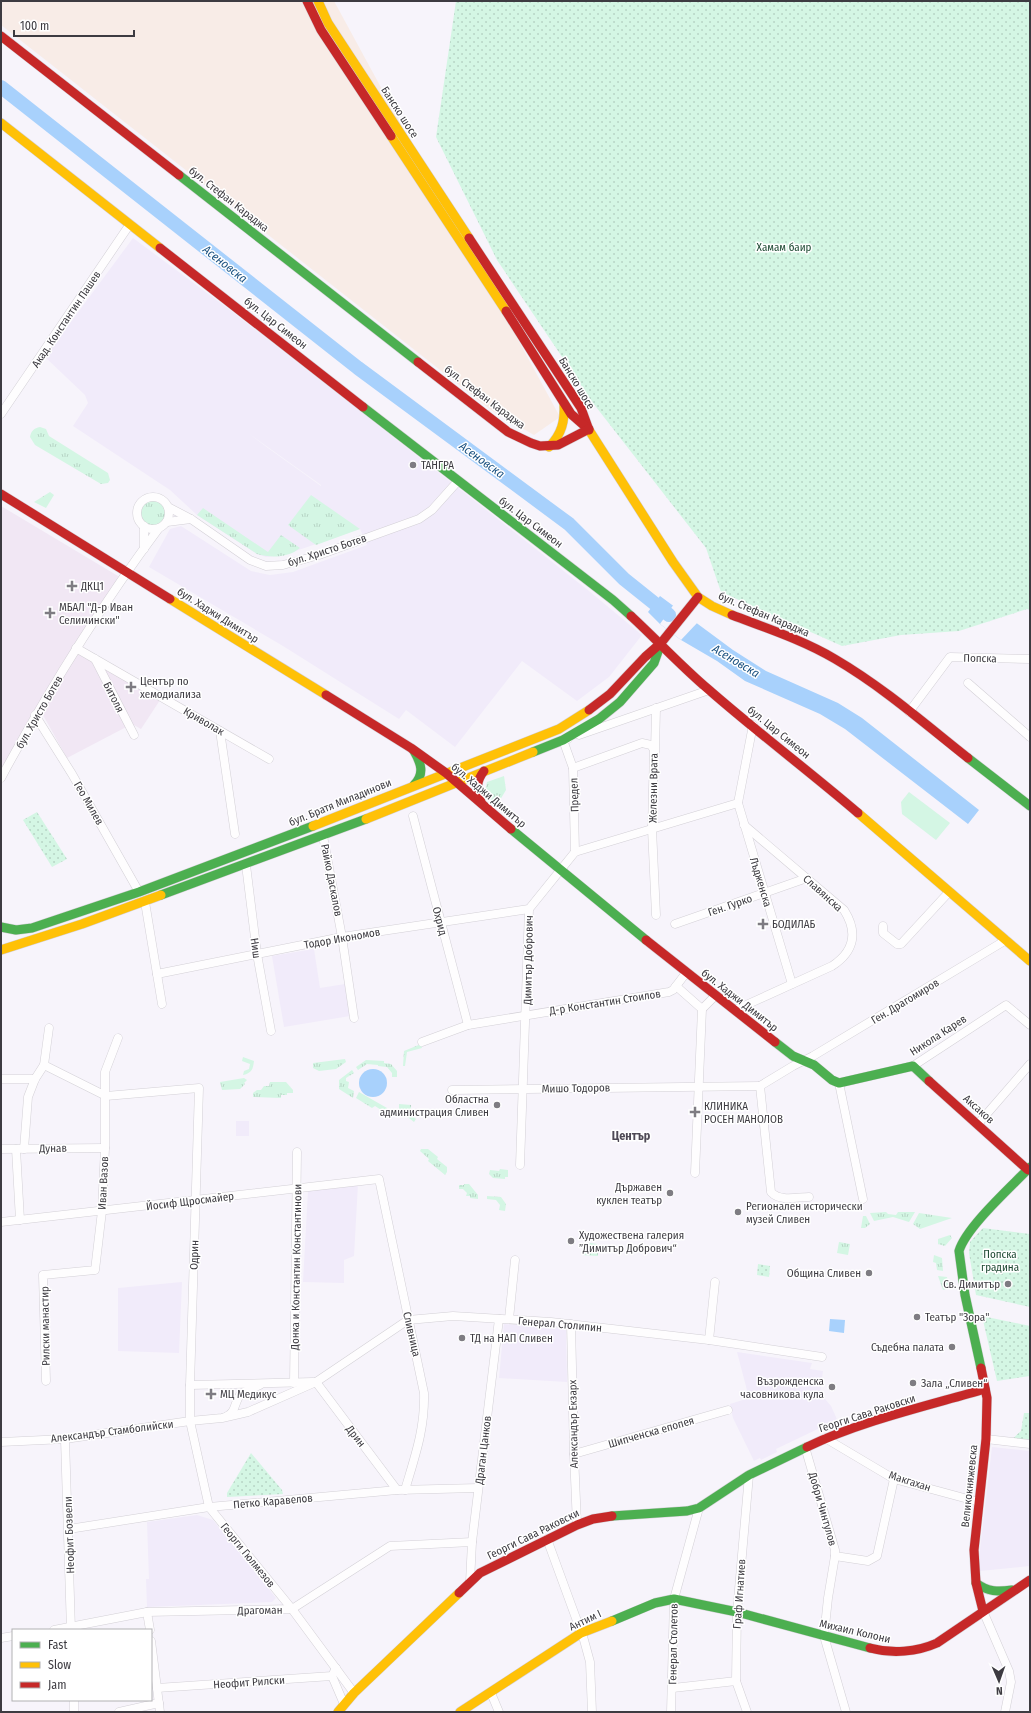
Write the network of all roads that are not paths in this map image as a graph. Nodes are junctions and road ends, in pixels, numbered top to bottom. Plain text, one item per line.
1 (307, 1) edge
2 (318, 1) edge
3 (1, 36) edge
4 (1, 123) edge
5 (130, 224) junction
6 (563, 401) junction
7 (1, 414) edge
8 (588, 429) junction
9 (549, 447) junction
10 (458, 481) junction
11 (1, 494) edge
12 (168, 507) junction
13 (191, 519) junction
14 (167, 522) junction
15 (144, 526) junction
16 (159, 528) junction
17 (144, 548) junction
18 (127, 573) junction
19 (698, 597) junction
20 (661, 644) junction
21 (76, 648) junction
22 (94, 658) junction
23 (1030, 659) edge
24 (968, 683) dead end
25 (709, 690) junction
26 (656, 708) junction
27 (909, 712) junction
28 (36, 716) junction
29 (752, 726) junction
30 (220, 731) junction
31 (134, 736) dead end
32 (1030, 737) edge
33 (563, 740) junction
34 (411, 748) junction
35 (655, 753) junction
36 (269, 759) dead end
37 (573, 768) junction
38 (484, 771) junction
39 (446, 773) junction
40 (1, 778) edge
41 (456, 782) junction
42 (414, 786) junction
43 (738, 803) junction
44 (482, 805) junction
45 (1030, 806) edge
46 (413, 816) dead end
47 (744, 825) junction
48 (652, 829) junction
49 (235, 834) dead end
50 (324, 836) junction
51 (575, 852) junction
52 (246, 865) junction
53 (560, 870) junction
54 (807, 878) junction
55 (139, 892) junction
56 (948, 892) junction
57 (765, 894) junction
58 (145, 902) junction
59 (529, 909) junction
60 (656, 914) dead end
61 (441, 923) junction
62 (675, 924) dead end
63 (883, 926) dead end
64 (1, 927) edge
65 (342, 937) junction
66 (1006, 940) junction
67 (24, 943) junction
68 (1, 950) edge
69 (256, 954) junction
70 (1, 957) edge
71 (1030, 961) edge
72 (686, 973) junction
73 (157, 974) junction
74 (792, 984) junction
75 (676, 986) junction
76 (715, 996) junction
77 (162, 1004) dead end
78 (702, 1009) junction
79 (735, 1010) junction
80 (526, 1015) junction
81 (354, 1018) dead end
82 (468, 1025) junction
83 (1030, 1025) edge
84 (49, 1028) dead end
85 (271, 1031) dead end
86 (118, 1038) dead end
87 (422, 1042) dead end
88 (804, 1061) junction
89 (1030, 1064) edge
90 (44, 1065) junction
91 (913, 1066) junction
92 (35, 1078) junction
93 (1, 1079) edge
94 (839, 1083) junction
95 (760, 1086) junction
96 (699, 1087) junction
97 (523, 1089) junction
98 (452, 1090) dead end
99 (106, 1096) junction
100 (978, 1124) junction
101 (105, 1148) junction
102 (1, 1149) edge
103 (20, 1149) junction
104 (298, 1152) dead end
105 (520, 1165) dead end
106 (1029, 1169) edge
107 (695, 1173) dead end
108 (379, 1179) joint
109 (297, 1189) junction
110 (809, 1197) dead end
111 (863, 1199) dead end
112 (196, 1201) junction
113 (102, 1211) junction
114 (20, 1220) junction
115 (1, 1222) edge
116 (515, 1260) dead end
117 (95, 1270) joint
118 (715, 1282) dead end
119 (499, 1319) junction
120 (509, 1319) junction
121 (408, 1320) junction
122 (571, 1324) junction
123 (709, 1340) junction
124 (822, 1357) dead end
125 (46, 1381) dead end
126 (316, 1382) junction
127 (294, 1383) junction
128 (263, 1384) junction
129 (190, 1385) junction
130 (985, 1389) junction
131 (728, 1410) dead end
132 (222, 1418) junction
133 (190, 1421) junction
134 (825, 1438) junction
135 (65, 1439) junction
136 (986, 1439) junction
137 (1, 1442) edge
138 (1030, 1444) edge
139 (805, 1447) junction
140 (574, 1454) junction
141 (749, 1475) junction
142 (894, 1479) junction
143 (478, 1488) junction
144 (401, 1490) junction
145 (979, 1502) junction
146 (209, 1506) junction
147 (699, 1508) junction
148 (577, 1525) junction
149 (69, 1529) junction
150 (547, 1539) junction
151 (472, 1542) junction
152 (836, 1556) junction
153 (1030, 1580) edge
154 (470, 1582) junction
155 (976, 1583) junction
156 (1014, 1590) junction
157 (674, 1599) junction
158 (292, 1609) junction
159 (983, 1611) junction
160 (147, 1612) junction
161 (736, 1612) junction
162 (71, 1629) edge
163 (150, 1629) edge
164 (581, 1633) junction
165 (12, 1636) edge
166 (824, 1636) junction
167 (1, 1638) edge
168 (152, 1649) edge
169 (336, 1668) junction
170 (332, 1676) junction
171 (736, 1681) junction
172 (157, 1688) junction
173 (673, 1688) junction
174 (354, 1693) junction
175 (491, 1693) junction
176 (74, 1701) edge
177 (159, 1703) junction
178 (343, 1708) edge
179 (74, 1712) edge
180 (119, 1712) edge
181 (160, 1712) edge
182 (338, 1712) edge
183 (460, 1712) edge
184 (499, 1712) edge
185 (592, 1712) edge
186 (672, 1712) edge
187 (747, 1712) edge
188 (846, 1712) edge
189 (1005, 1712) edge

1 - 6 main road, Банско шосе
2 - 8 main road, Банско шосе
3 - 9 main road, бул. Стефан Караджа
4 - 5 main road, бул. Цар Симеон
5 - 7 street, Акад. Константин Пашев
5 - 10 main road, бул. Цар Симеон
6 - 8 main road, Банско шосе
6 - 9 main road
8 - 9 main road
8 - 19 main road, бул. Стефан Караджа
10 - 13 street, бул. Христо Ботев
10 - 20 main road, бул. Цар Симеон
11 - 18 main road, бул. Хаджи Димитър
12 - 13 street, бул. Христо Ботев
12 - 14 street
12 - 15 street
13 - 14 street
14 - 16 street
15 - 16 street
15 - 17 street
16 - 17 street, бул. Христо Ботев
17 - 18 street, бул. Христо Ботев
18 - 21 street, бул. Христо Ботев
18 - 34 main road, бул. Хаджи Димитър
19 - 20 main road, бул. Братя Миладинови
19 - 27 main road, бул. Стефан Караджа
20 - 25 main road, бул. Цар Симеон
20 - 33 main road, бул. Братя Миладинови
20 - 39 main road, бул. Братя Миладинови
21 - 22 street, Криволак
21 - 28 street, бул. Христо Ботев
22 - 30 street, Криволак
22 - 31 street, Битоля
23 - 27 street, Попска
24 - 32 street
25 - 26 street, бул. Братя Миладинови
25 - 29 main road, бул. Цар Симеон
26 - 33 street, бул. Братя Миладинови
26 - 35 street
27 - 45 main road, бул. Стефан Караджа
28 - 40 street, бул. Христо Ботев
28 - 55 street, Гео Милев
29 - 43 street
29 - 56 main road, бул. Цар Симеон
30 - 36 street, Криволак
30 - 49 street
33 - 37 street, Предел
33 - 38 main road, бул. Братя Миладинови
34 - 39 main road, бул. Хаджи Димитър
34 - 42 main road
35 - 37 street, Железни Врата
35 - 48 street, Железни Врата
37 - 51 street, Предел
38 - 41 main road, бул. Братя Миладинови
38 - 44 main road
39 - 41 main road, бул. Хаджи Димитър
39 - 42 main road, бул. Братя Миладинови
41 - 44 main road, бул. Хаджи Димитър
41 - 50 main road, бул. Братя Миладинови
42 - 55 main road, бул. Братя Миладинови
43 - 47 street, Лъдженска
43 - 48 street
44 - 53 main road, бул. Хаджи Димитър
46 - 61 street, Охрид
47 - 54 street, Славянска
47 - 57 street, Лъдженска
48 - 51 street
48 - 60 street, Железни Врата
50 - 52 main road, бул. Братя Миладинови
50 - 65 street, Райко Даскалов
51 - 53 street, Димитър Добрович
52 - 58 main road, бул. Братя Миладинови
52 - 69 street, Ниш
53 - 59 street, Димитър Добрович
53 - 72 main road, бул. Хаджи Димитър
54 - 57 street, Ген. Гурко
54 - 74 street, Славянска
55 - 64 main road, бул. Братя Миладинови
56 - 63 street
56 - 66 main road, бул. Цар Симеон
57 - 62 street, Ген. Гурко
57 - 74 street, Лъдженска
58 - 67 main road, бул. Братя Миладинови
58 - 73 street
59 - 61 street, Тодор Икономов
59 - 80 street, Димитър Добрович
61 - 65 street, Тодор Икономов
61 - 82 street, Охрид
65 - 69 street, Тодор Икономов
65 - 81 street, Райко Даскалов
66 - 71 main road, бул. Цар Симеон
66 - 88 street, Ген. Драгомиров
67 - 68 main road, бул. Братя Миладинови
67 - 70 main road
69 - 73 street, Тодор Икономов
69 - 85 street, Ниш
72 - 75 street, Д-р Константин Стоилов
72 - 76 main road, бул. Хаджи Димитър
73 - 77 street
74 - 79 street, Славянска
75 - 78 street
75 - 80 street, Д-р Константин Стоилов
76 - 78 street
76 - 79 main road, бул. Хаджи Димитър
78 - 96 street
79 - 88 main road, бул. Хаджи Димитър
80 - 82 street, Д-р Константин Стоилов
80 - 97 street, Димитър Добрович
82 - 87 street, Д-р Константин Стоилов
83 - 91 street, Никола Карев
84 - 90 street
86 - 99 street, Иван Вазов
88 - 94 main road, бул. Хаджи Димитър
88 - 95 street, Ген. Драгомиров
89 - 100 street
90 - 92 street
90 - 99 street
91 - 94 main road, Никола Карев
91 - 100 main road, Аксаков
92 - 93 street
92 - 103 street
94 - 111 street
95 - 96 street, Мишо Тодоров
95 - 110 street
96 - 97 street, Мишо Тодоров
96 - 107 street
97 - 98 street, Мишо Тодоров
97 - 105 street, Димитър Добрович
99 - 101 street, Иван Вазов
99 - 112 street, Одрин
100 - 106 main road, Аксаков
101 - 103 street, Дунав
101 - 113 street, Иван Вазов
102 - 103 street, Дунав
103 - 114 street
104 - 109 street, Донка и Константин Константинови
106 - 130 main road, Великокняжевска
108 - 109 street, Йосиф Щросмайер
108 - 121 street, Сливница
109 - 112 street, Йосиф Щросмайер
109 - 127 street, Донка и Константин Константинови
112 - 113 street, Йосиф Щросмайер
112 - 129 street, Одрин
113 - 114 street, Йосиф Щросмайер
113 - 117 street, Иван Вазов
114 - 115 street, Йосиф Щросмайер
116 - 120 street
117 - 125 street, Рилски манастир
118 - 123 street
119 - 120 street, Генерал Столипин
119 - 121 street, Генерал Столипин
119 - 143 street, Драган Цанков
120 - 122 street, Генерал Столипин
121 - 126 street, Генерал Столипин
121 - 144 street, Сливница
122 - 123 street, Генерал Столипин
122 - 140 street, Александър Екзарх
123 - 124 street, Генерал Столипин
126 - 127 street
126 - 132 street, Генерал Столипин
126 - 144 street, Дрин
127 - 128 street
128 - 129 street
128 - 132 street
129 - 133 street, Одрин
130 - 134 main road, Георги Сава Раковски
130 - 136 main road, Великокняжевска
131 - 140 street, Шипченска епопея
132 - 133 street, Александър Стамболийски
133 - 135 street, Александър Стамболийски
133 - 146 street, Георги Гюлмезов
134 - 139 main road, Георги Сава Раковски
134 - 142 street, Макгахан
135 - 137 street, Александър Стамболийски
135 - 149 street, Неофит Бозвели
136 - 138 street
136 - 145 main road, Великокняжевска
139 - 141 main road, Георги Сава Раковски
139 - 152 street, Добри Чинтулов
140 - 148 street, Александър Екзарх
141 - 147 main road, Георги Сава Раковски
141 - 161 street, Граф Игнатиев
142 - 145 street, Макгахан
142 - 152 street
143 - 144 street, Петко Каравелов
143 - 151 street, Драган Цанков
144 - 146 street, Петко Каравелов
145 - 155 main road, Великокняжевска
146 - 149 street, Петко Каравелов
146 - 158 street, Георги Гюлмезов
147 - 148 main road, Георги Сава Раковски
147 - 157 street, Генерал Столетов
148 - 150 main road, Георги Сава Раковски
149 - 162 street, Неофит Бозвели
150 - 154 main road, Георги Сава Раковски
150 - 164 street
151 - 154 street, Драган Цанков
151 - 158 street, Драгоман
152 - 166 street, Добри Чинтулов
153 - 156 main road, Михаил Колони
154 - 174 main road, Георги Сава Раковски
155 - 156 main road
155 - 159 main road, Великокняжевска
156 - 159 main road, Михаил Колони
157 - 161 main road, Антим I
157 - 164 main road, Антим I
157 - 173 street, Генерал Столетов
158 - 160 street, Драгоман
158 - 169 street, Георги Гюлмезов
159 - 166 main road, Михаил Колони
159 - 189 street, Великокняжевска
160 - 162 street, Драгоман
160 - 163 street
161 - 166 main road, Михаил Колони
161 - 171 street, Граф Игнатиев
164 - 175 main road, Антим I
164 - 185 street
165 - 167 street
166 - 188 street, Добри Чинтулов
168 - 172 street
169 - 170 street
169 - 174 street, Георги Гюлмезов
170 - 172 street, Неофит Рилски
170 - 178 street
171 - 173 street
171 - 187 street, Граф Игнатиев
172 - 177 street
173 - 186 street, Генерал Столетов
174 - 178 main road, Георги Сава Раковски
175 - 183 main road, Антим I
175 - 184 street
176 - 179 street
177 - 180 street
177 - 181 street
178 - 182 main road, Георги Сава Раковски

